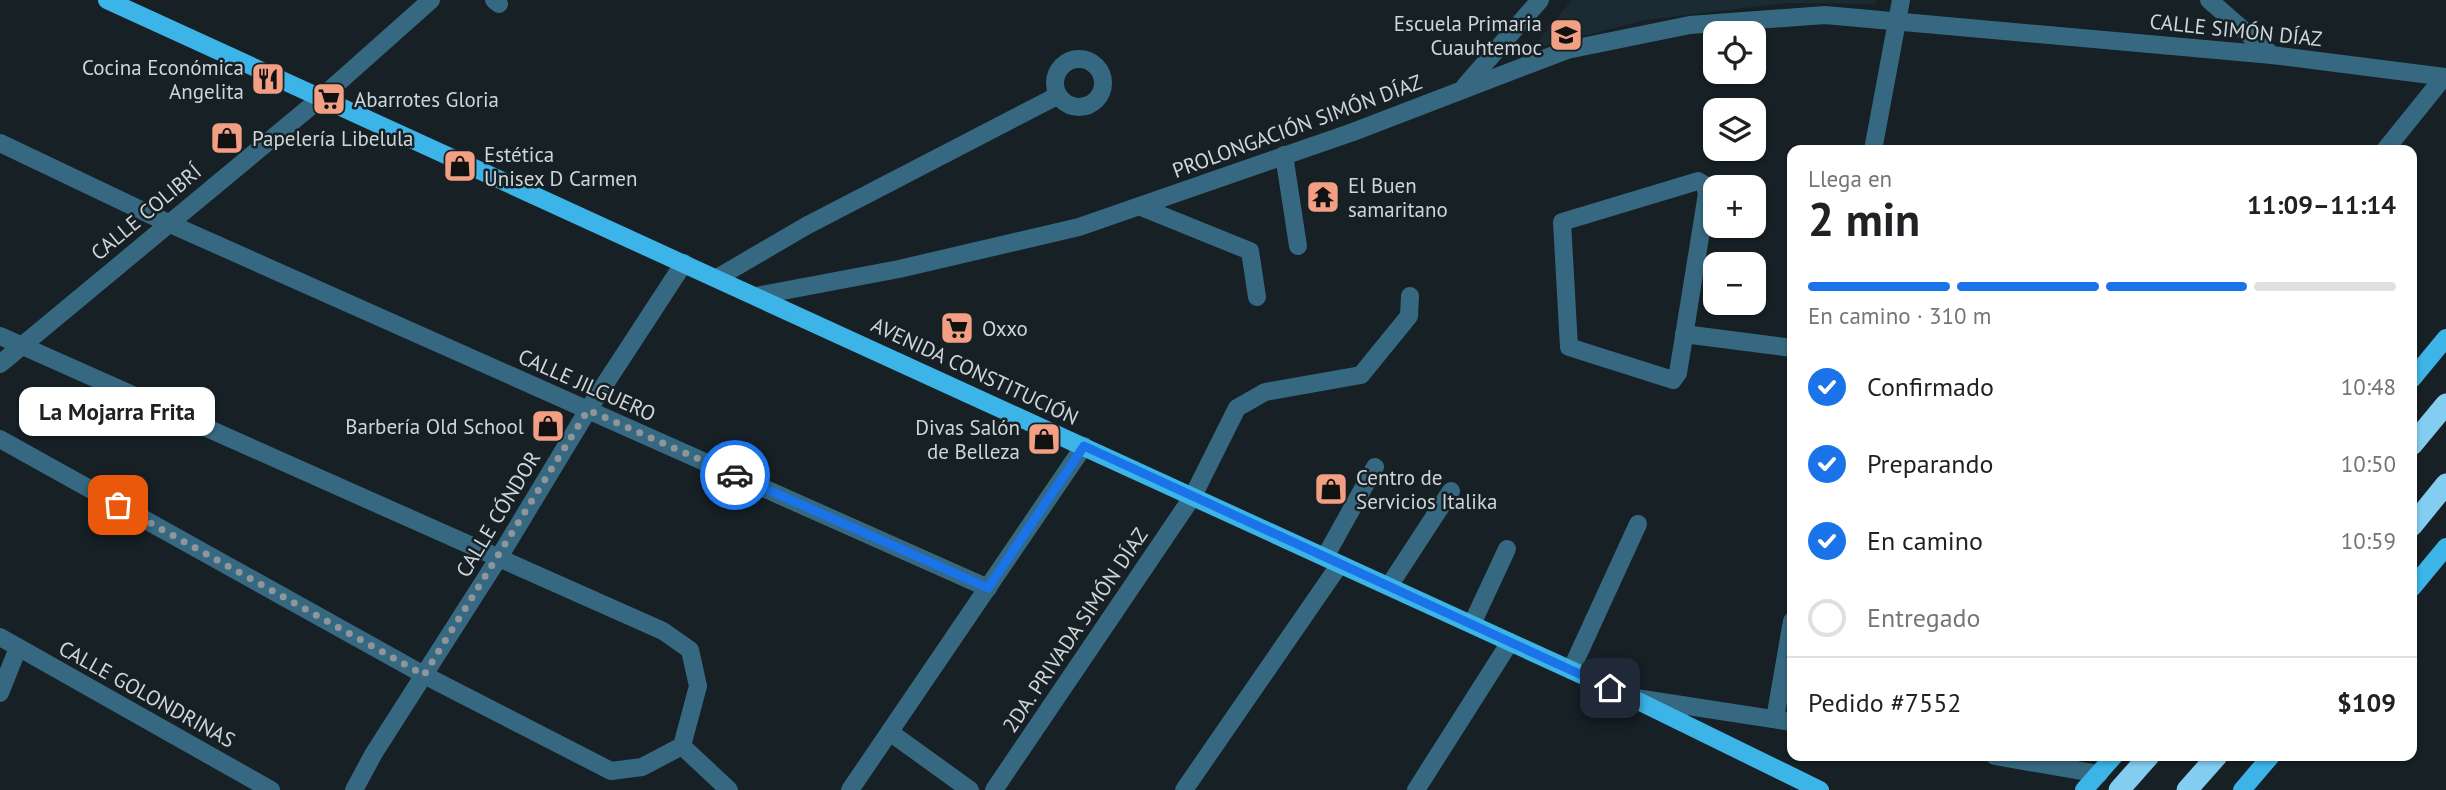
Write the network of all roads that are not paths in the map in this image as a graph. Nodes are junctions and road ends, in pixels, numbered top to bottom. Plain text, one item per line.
1 (107, 0) edge
2 (431, 0) edge
3 (1541, 0) edge
4 (1901, 0) edge
5 (2209, 0) edge
6 (1896, 20) junction
7 (2273, 55) junction
8 (2445, 77) edge
9 (1463, 88) junction
10 (1057, 96) dead end
11 (322, 97) junction
12 (0, 143) edge
13 (1874, 145) edge
14 (2389, 145) edge
15 (1284, 155) junction
16 (1141, 207) junction
17 (168, 223) junction
18 (1298, 246) dead end
19 (684, 263) junction
20 (716, 278) junction
21 (756, 296) junction
22 (1410, 296) dead end
23 (1257, 297) dead end
24 (1684, 334) junction
25 (0, 336) edge
26 (2446, 338) edge
27 (22, 345) junction
28 (1787, 347) edge
29 (0, 364) edge
30 (2417, 373) edge
31 (2446, 404) edge
32 (588, 410) junction
33 (0, 439) edge
34 (2417, 439) edge
35 (1084, 446) junction
36 (1374, 467) dead end
37 (2446, 484) edge
38 (1451, 491) dead end
39 (1193, 496) junction
40 (2417, 520) edge
41 (1638, 524) dead end
42 (2446, 547) edge
43 (1507, 550) dead end
44 (498, 559) junction
45 (1332, 560) junction
46 (2417, 582) edge
47 (1389, 586) junction
48 (988, 588) junction
49 (1472, 624) junction
50 (0, 637) edge
51 (1510, 642) junction
52 (18, 648) junction
53 (1571, 670) junction
54 (424, 675) junction
55 (1787, 676) edge
56 (0, 693) edge
57 (1630, 697) junction
58 (1783, 720) edge
59 (891, 733) junction
60 (682, 746) junction
61 (2024, 761) edge
62 (2110, 761) edge
63 (2145, 761) edge
64 (2213, 761) edge
65 (2267, 761) edge
66 (2099, 774) junction
67 (271, 790) edge
68 (354, 790) edge
69 (729, 790) edge
70 (850, 790) edge
71 (970, 790) edge
72 (994, 790) edge
73 (1184, 790) edge
74 (1416, 790) edge
75 (1820, 790) edge
76 (2084, 790) edge
77 (2119, 790) edge
78 (2187, 790) edge
79 (2243, 790) edge

1 - 11 main road, AVENIDA CONSTITUCIÓN
2 - 11 street, CALLE COLIBRÍ
3 - 9 street
4 - 6 street
5 - 7 street
6 - 7 street, CALLE SIMÓN DÍAZ
6 - 9 street, PROLONGACIÓN SIMÓN DÍAZ
6 - 13 street
7 - 8 street, CALLE SIMÓN DÍAZ
8 - 14 street
9 - 15 street, PROLONGACIÓN SIMÓN DÍAZ
10 - 20 street
11 - 17 street, CALLE COLIBRÍ
11 - 19 main road, AVENIDA CONSTITUCIÓN
12 - 17 street, CALLE JILGUERO
15 - 16 street, PROLONGACIÓN SIMÓN DÍAZ
15 - 18 street
16 - 21 street, PROLONGACIÓN SIMÓN DÍAZ
16 - 23 street
17 - 27 street, CALLE COLIBRÍ
17 - 32 street, CALLE JILGUERO
19 - 20 main road, AVENIDA CONSTITUCIÓN
19 - 32 street, CALLE CÓNDOR
20 - 21 main road, AVENIDA CONSTITUCIÓN
21 - 35 main road, AVENIDA CONSTITUCIÓN
22 - 39 street, 2DA. PRIVADA SIMÓN DÍAZ
24 - 24 street
24 - 28 street
25 - 27 street
26 - 30 main road
27 - 29 street, CALLE COLIBRÍ
27 - 44 street
31 - 34 highway
32 - 44 street, CALLE CÓNDOR
32 - 48 street, CALLE JILGUERO
33 - 54 street
35 - 39 main road, AVENIDA CONSTITUCIÓN
35 - 48 street
36 - 45 street
37 - 40 highway
38 - 47 street
39 - 45 main road, AVENIDA CONSTITUCIÓN
39 - 72 street, 2DA. PRIVADA SIMÓN DÍAZ
41 - 53 street
42 - 46 main road
43 - 49 street
44 - 54 street, CALLE CÓNDOR
44 - 60 street
45 - 47 main road, AVENIDA CONSTITUCIÓN
45 - 73 street
47 - 49 main road, AVENIDA CONSTITUCIÓN
48 - 59 street
49 - 51 main road, AVENIDA CONSTITUCIÓN
50 - 52 street, CALLE GOLONDRINAS
51 - 53 main road, AVENIDA CONSTITUCIÓN
51 - 74 street
52 - 56 street
52 - 67 street, CALLE GOLONDRINAS
53 - 57 main road, AVENIDA CONSTITUCIÓN
54 - 60 street
54 - 68 street, CALLE CÓNDOR
55 - 58 street
57 - 58 street
57 - 75 main road, AVENIDA CONSTITUCIÓN
59 - 70 street
59 - 71 street
60 - 69 street
61 - 66 street
62 - 66 main road
63 - 77 highway
64 - 78 highway
65 - 79 main road
66 - 76 main road

